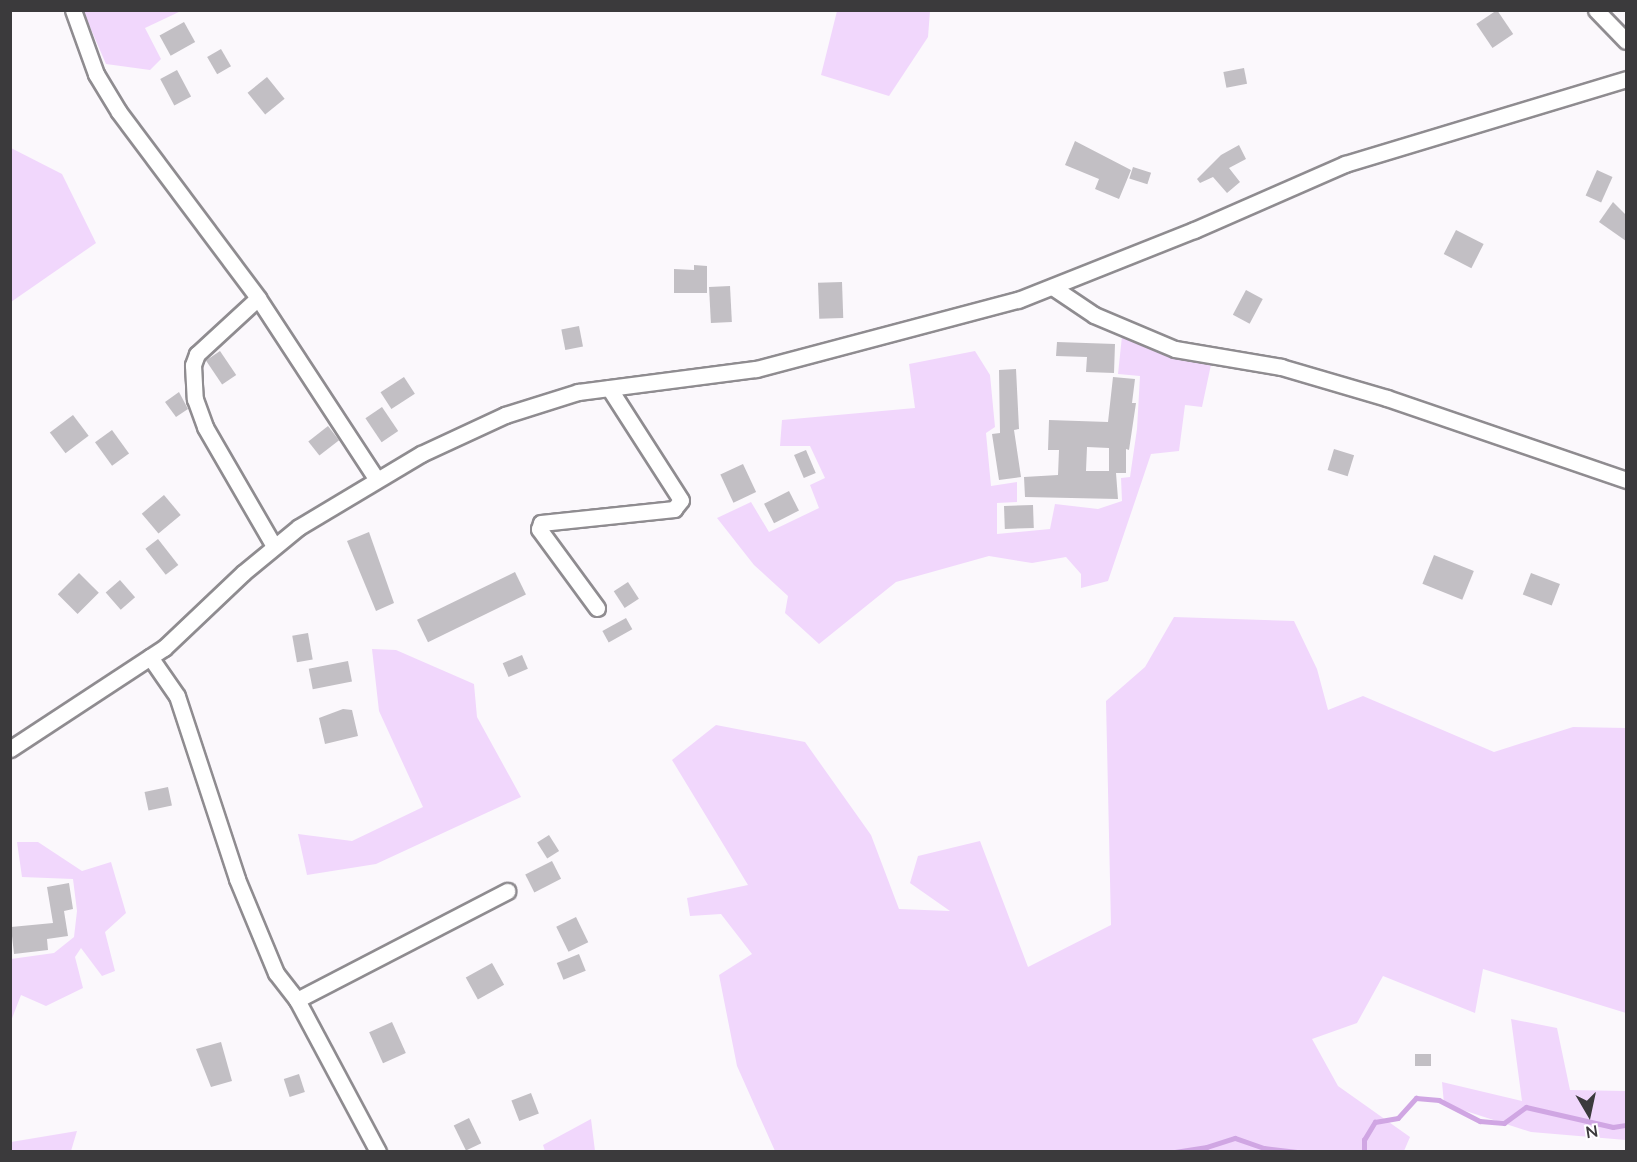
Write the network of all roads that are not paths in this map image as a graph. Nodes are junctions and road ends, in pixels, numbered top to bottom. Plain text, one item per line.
1 (73, 10) edge
2 (1596, 10) edge
3 (1626, 41) edge
4 (1626, 79) edge
5 (1054, 288) junction
6 (258, 298) junction
7 (609, 388) junction
8 (377, 480) junction
9 (1626, 480) edge
10 (274, 546) junction
11 (597, 608) dead end
12 (150, 657) junction
13 (10, 749) edge
14 (507, 891) dead end
15 (297, 1000) junction
16 (378, 1152) edge

1 - 6 street
2 - 3 street
4 - 5 street
5 - 7 street
5 - 9 street
6 - 8 street
6 - 10 street
7 - 8 street
7 - 11 street
8 - 10 street
10 - 12 street
12 - 13 street
12 - 15 street
14 - 15 street
15 - 16 street

